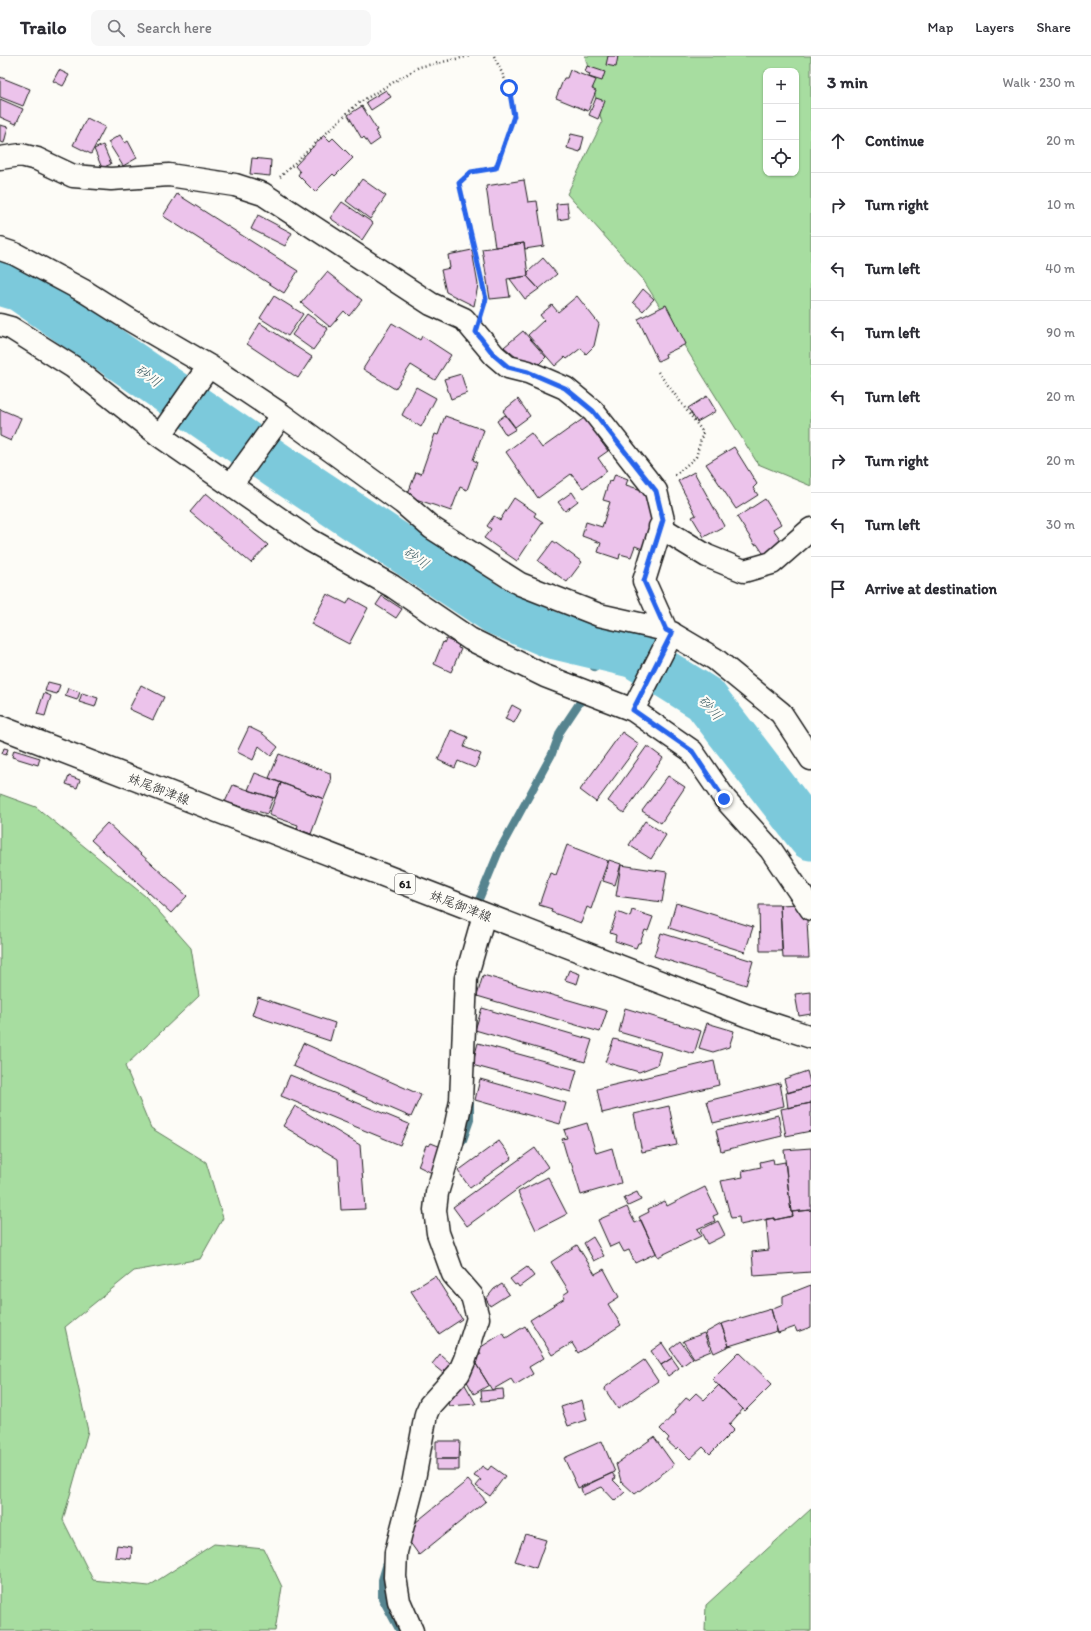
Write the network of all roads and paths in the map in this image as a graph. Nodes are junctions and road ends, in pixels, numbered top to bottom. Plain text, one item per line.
1 (470, 56) edge
2 (494, 56) edge
3 (0, 158) edge
4 (262, 194) junction
5 (0, 249) edge
6 (0, 325) edge
7 (476, 332) junction
8 (209, 366) junction
9 (658, 372) dead end
10 (282, 415) junction
11 (160, 436) junction
12 (231, 485) junction
13 (656, 491) junction
14 (660, 527) junction
15 (811, 529) edge
16 (669, 631) junction
17 (633, 710) junction
18 (0, 728) edge
19 (811, 759) edge
20 (811, 909) edge
21 (484, 915) junction
22 (811, 1037) edge
23 (412, 1631) edge

1 - 4 path
2 - 7 path
3 - 4 street
4 - 7 street
5 - 8 street
6 - 11 street
7 - 13 street
8 - 10 street
8 - 11 street
9 - 13 path
10 - 12 street
10 - 16 street
11 - 12 street
12 - 17 street
13 - 14 street
14 - 15 street
14 - 16 street
16 - 17 street
16 - 19 street
17 - 20 street
18 - 21 street, 妹尾御津線 / 61
21 - 22 street, 妹尾御津線 / 61
21 - 23 street

